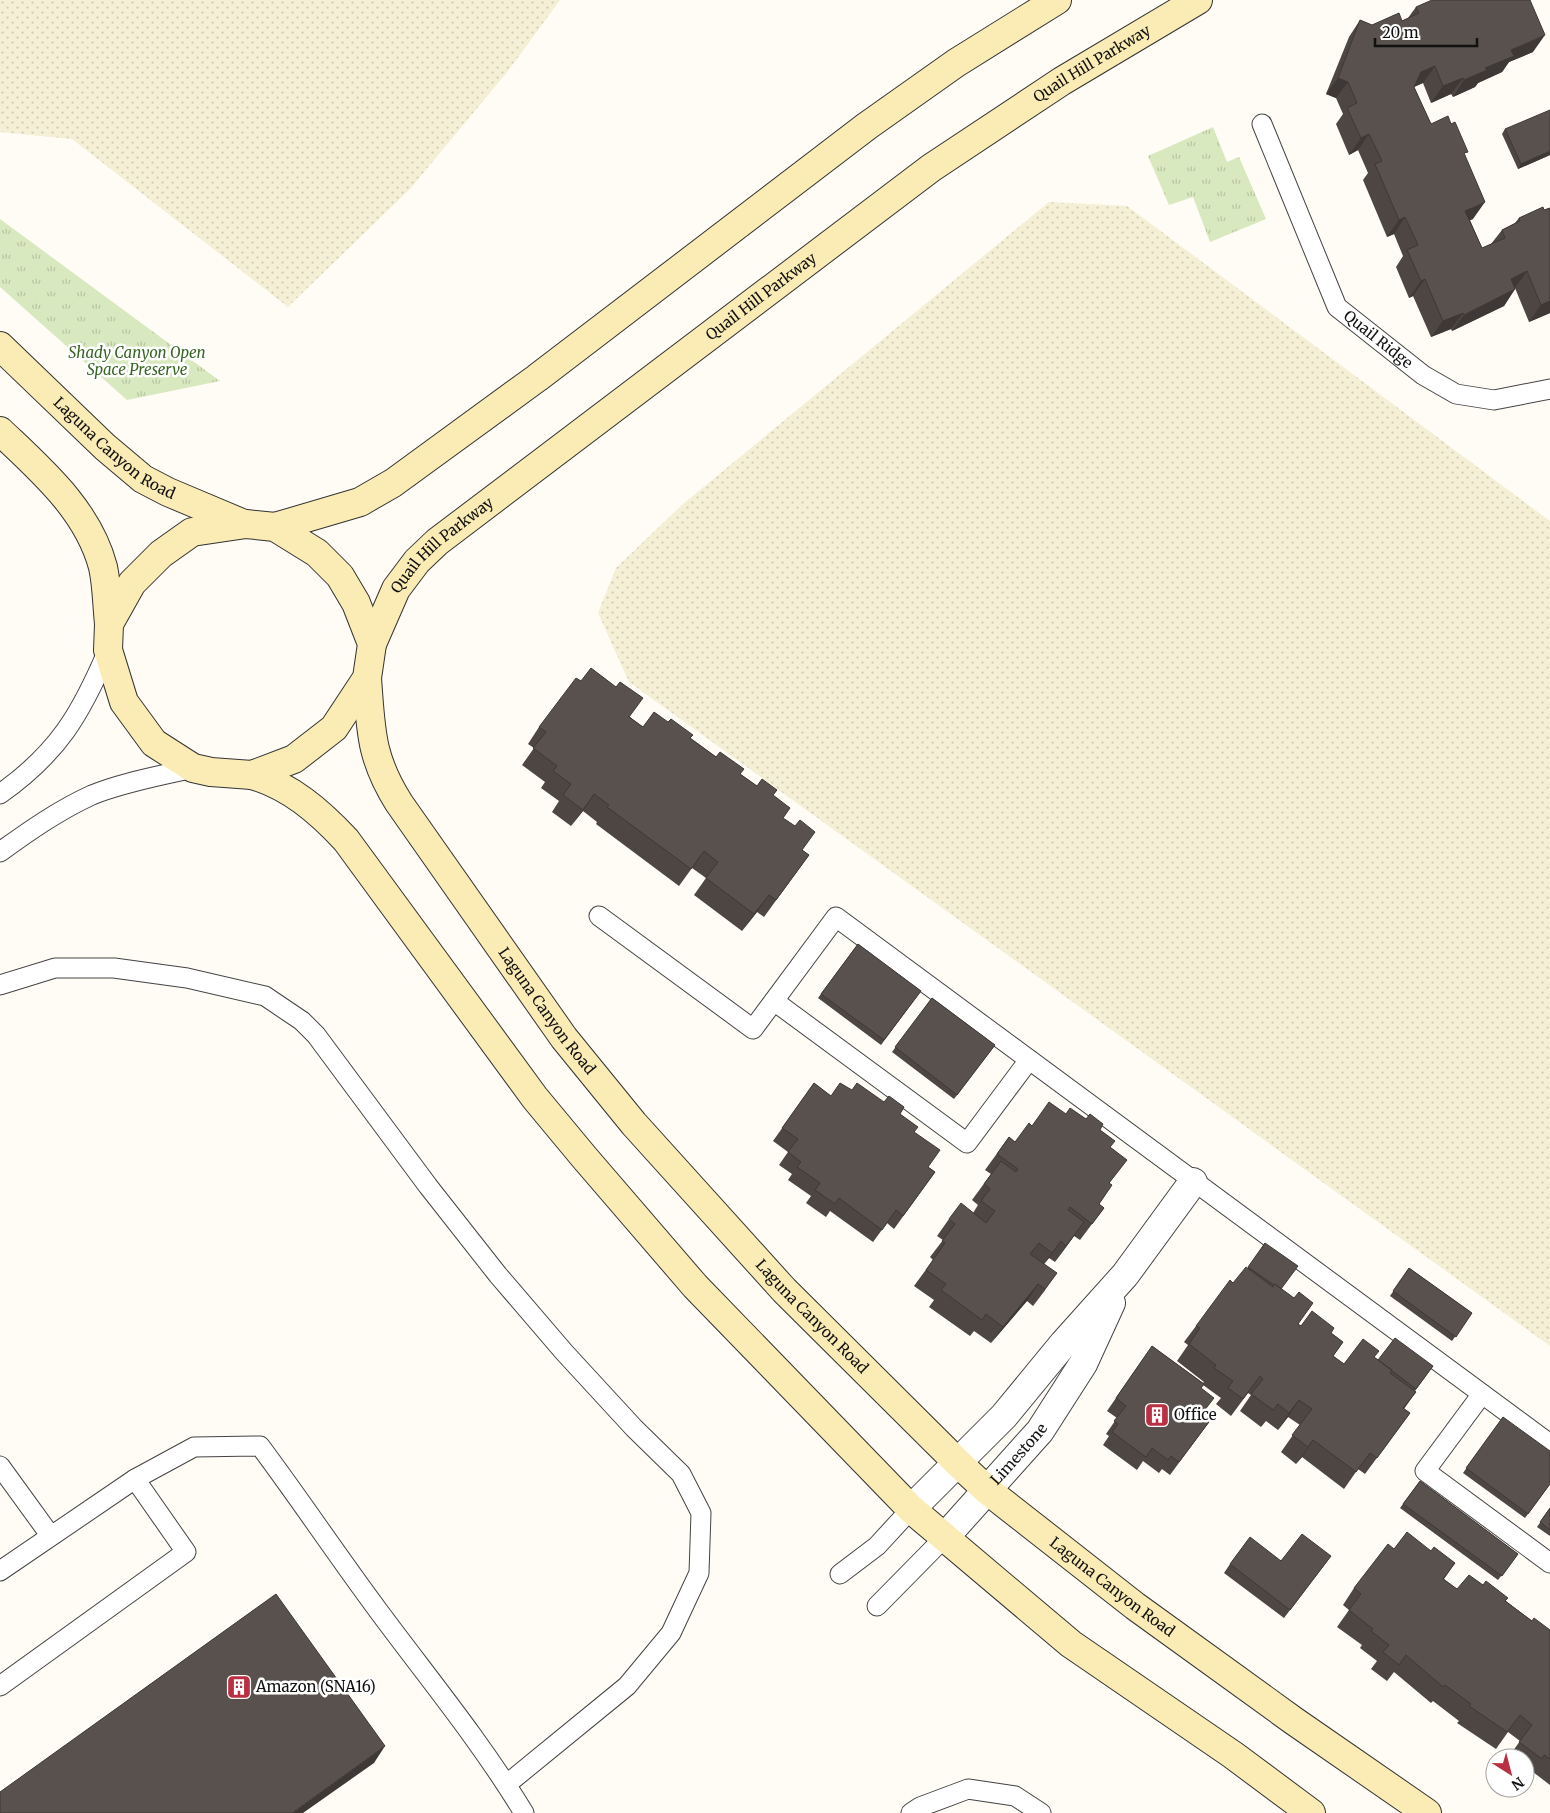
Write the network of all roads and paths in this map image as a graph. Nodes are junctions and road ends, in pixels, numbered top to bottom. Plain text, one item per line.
1 (1057, 0) edge
2 (1198, 0) edge
3 (1262, 124) dead end
4 (0, 346) edge
5 (1550, 389) edge
6 (0, 432) edge
7 (246, 524) junction
8 (275, 527) junction
9 (108, 637) junction
10 (372, 644) junction
11 (368, 678) junction
12 (193, 768) junction
13 (252, 775) junction
14 (0, 794) edge
15 (0, 852) edge
16 (599, 916) dead end
17 (0, 985) edge
18 (774, 1001) junction
19 (1029, 1060) junction
20 (1193, 1182) junction
21 (1125, 1275) junction
22 (1482, 1394) junction
23 (1550, 1444) edge
24 (958, 1463) junction
25 (0, 1466) edge
26 (135, 1479) junction
27 (987, 1490) junction
28 (911, 1509) junction
29 (50, 1535) junction
30 (944, 1537) junction
31 (1550, 1563) edge
32 (0, 1571) edge
33 (840, 1574) dead end
34 (877, 1606) dead end
35 (0, 1686) edge
36 (507, 1784) junction
37 (524, 1813) edge
38 (911, 1813) edge
39 (1041, 1813) edge
40 (1311, 1813) edge
41 (1427, 1813) edge

1 - 8 main road
2 - 10 main road, Quail Hill Parkway
3 - 5 lane, Quail Ridge
4 - 7 main road, Laguna Canyon Road
6 - 9 main road
7 - 8 main road
7 - 9 main road
8 - 10 main road
9 - 12 main road
9 - 14 lane
10 - 11 main road, Laguna Canyon Road
11 - 13 main road
11 - 24 main road, Laguna Canyon Road
12 - 13 main road
12 - 15 lane
13 - 28 main road
16 - 18 lane
17 - 36 lane
18 - 19 lane
18 - 19 lane
19 - 20 lane
20 - 21 street, Limestone
20 - 22 lane
21 - 24 street, Limestone
21 - 27 street, Limestone
22 - 23 lane
22 - 31 lane
24 - 27 main road, Laguna Canyon Road
24 - 28 street, Limestone
25 - 29 lane
26 - 29 lane
26 - 35 lane
26 - 36 lane
27 - 30 street, Limestone
27 - 41 main road, Laguna Canyon Road
28 - 30 main road
28 - 33 lane, Limestone
29 - 32 lane
30 - 34 lane, Limestone
30 - 40 main road
36 - 37 lane
38 - 39 lane

